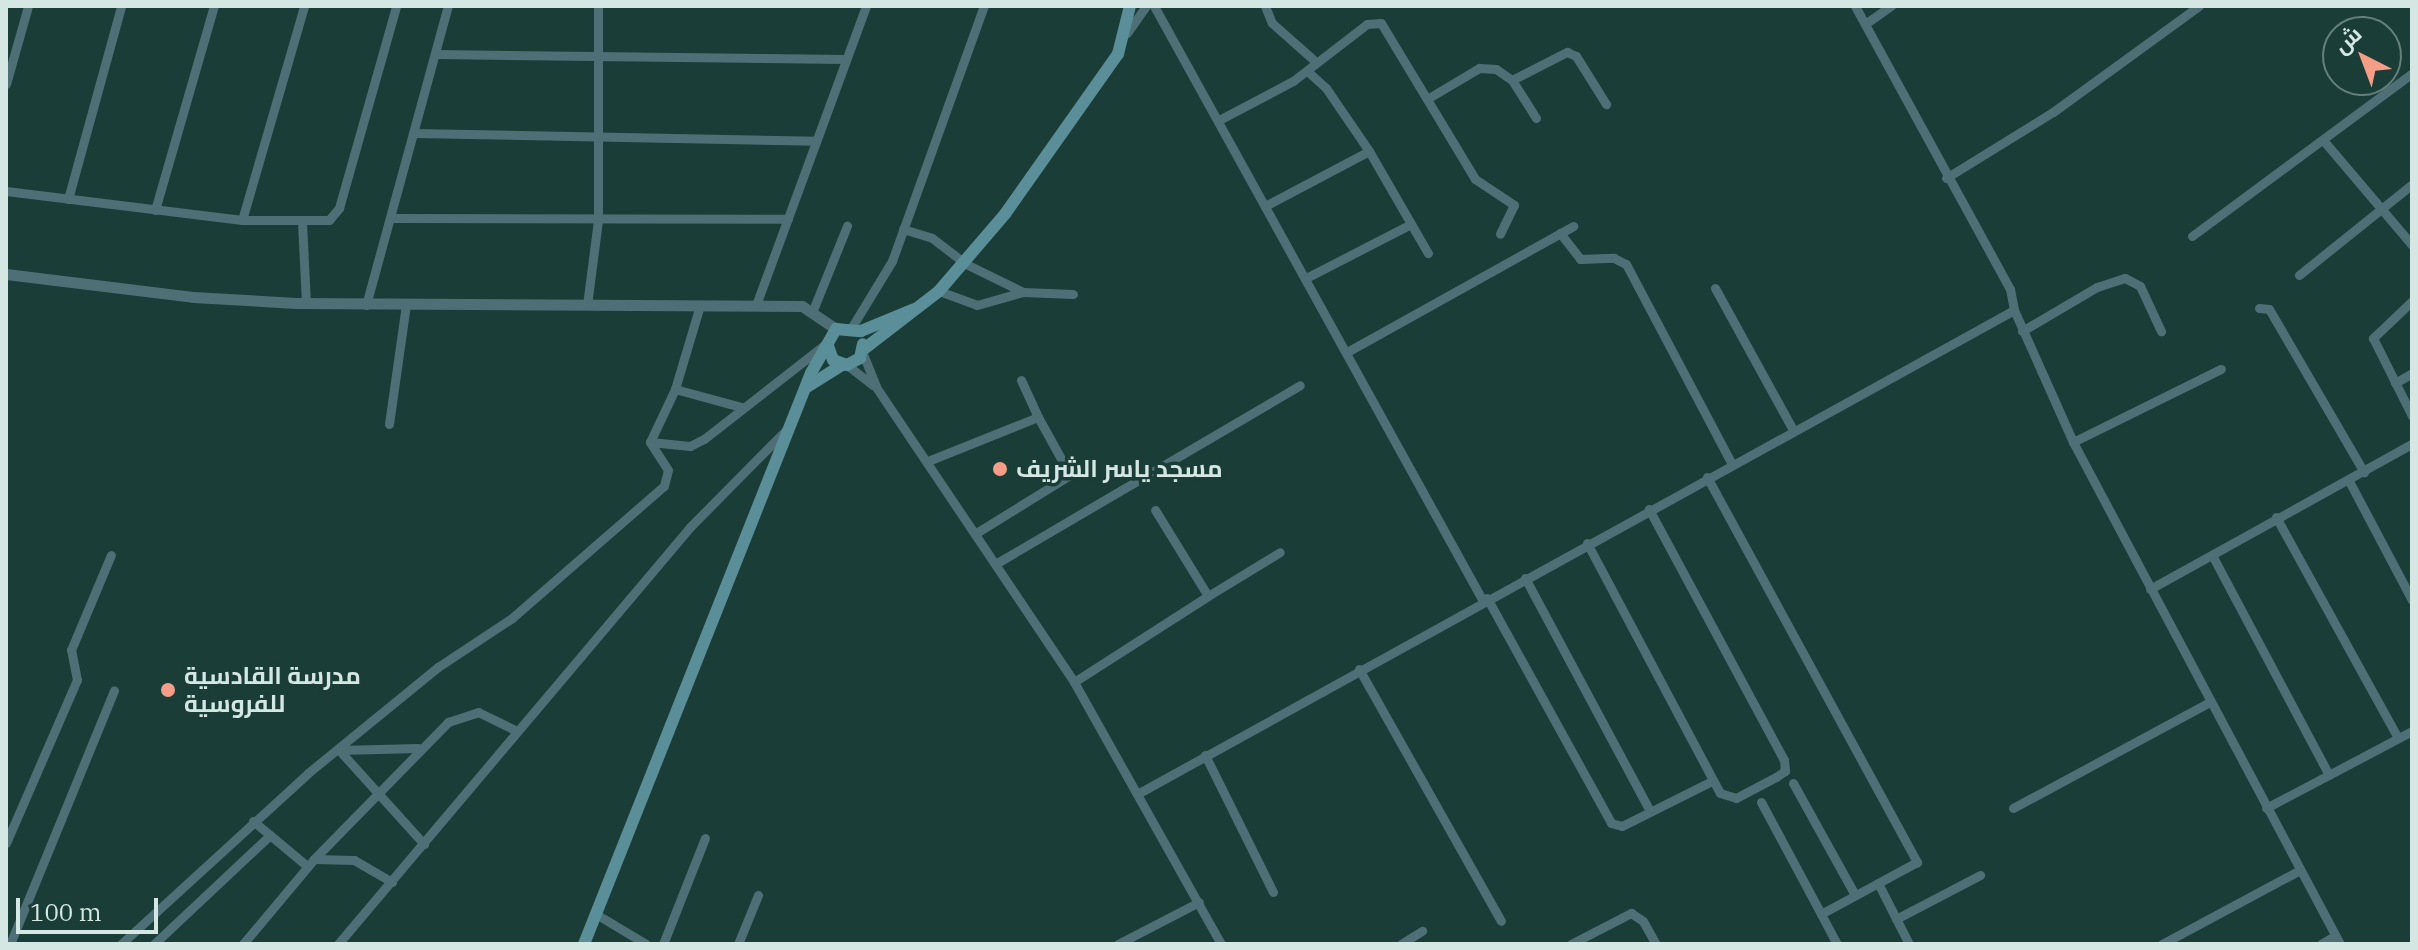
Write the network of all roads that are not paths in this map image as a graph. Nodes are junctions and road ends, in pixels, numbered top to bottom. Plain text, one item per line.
1 (28, 6) edge
2 (121, 6) edge
3 (214, 6) edge
4 (304, 6) edge
5 (396, 6) edge
6 (448, 6) edge
7 (598, 6) edge
8 (866, 6) edge
9 (984, 6) edge
10 (1130, 6) edge
11 (1146, 6) edge
12 (1154, 6) edge
13 (1265, 6) edge
14 (1855, 6) edge
15 (1891, 6) edge
16 (2199, 6) edge
17 (1865, 24) junction
18 (1127, 33) junction
19 (435, 54) junction
20 (598, 56) junction
21 (845, 59) junction
22 (1316, 62) junction
23 (1307, 71) junction
24 (2412, 73) edge
25 (1512, 80) junction
26 (6, 84) edge
27 (1427, 99) junction
28 (1606, 104) dead end
29 (1536, 118) dead end
30 (1219, 120) junction
31 (413, 133) junction
32 (599, 140) junction
33 (2323, 140) junction
34 (816, 141) junction
35 (1369, 151) junction
36 (1946, 178) junction
37 (2412, 184) edge
38 (6, 191) edge
39 (68, 199) junction
40 (1267, 205) junction
41 (2383, 208) junction
42 (155, 210) junction
43 (390, 218) junction
44 (788, 219) junction
45 (242, 220) junction
46 (598, 220) junction
47 (302, 222) junction
48 (1411, 224) junction
49 (847, 226) dead end
50 (1573, 226) dead end
51 (903, 229) junction
52 (1560, 233) junction
53 (1500, 234) dead end
54 (2192, 236) dead end
55 (2412, 245) edge
56 (1428, 253) dead end
57 (966, 264) junction
58 (6, 274) edge
59 (2299, 275) dead end
60 (1306, 278) junction
61 (1715, 288) dead end
62 (939, 291) junction
63 (1023, 292) junction
64 (1073, 294) dead end
65 (2412, 301) edge
66 (306, 303) junction
67 (366, 305) junction
68 (406, 305) junction
69 (587, 305) junction
70 (700, 305) junction
71 (756, 305) junction
72 (2259, 308) dead end
73 (914, 309) junction
74 (813, 310) junction
75 (2014, 310) junction
76 (2022, 331) junction
77 (2161, 331) dead end
78 (840, 336) junction
79 (863, 352) junction
80 (1347, 352) junction
81 (844, 365) junction
82 (2221, 369) dead end
83 (2412, 373) edge
84 (1021, 380) dead end
85 (2395, 383) junction
86 (1300, 385) dead end
87 (876, 387) junction
88 (675, 389) junction
89 (802, 392) junction
90 (741, 407) junction
91 (2412, 416) edge
92 (1038, 417) junction
93 (389, 424) dead end
94 (1793, 430) junction
95 (785, 431) junction
96 (650, 442) junction
97 (2073, 442) junction
98 (2412, 444) edge
99 (928, 461) junction
100 (1732, 464) junction
101 (2364, 472) junction
102 (1707, 477) junction
103 (2349, 481) junction
104 (1649, 509) junction
105 (1155, 510) dead end
106 (2276, 517) junction
107 (976, 533) junction
108 (1587, 543) junction
109 (1280, 552) dead end
110 (111, 555) dead end
111 (2212, 555) junction
112 (997, 563) junction
113 (1525, 578) junction
114 (2150, 589) junction
115 (1208, 596) junction
116 (1485, 600) junction
117 (2412, 600) edge
118 (1359, 669) junction
119 (1074, 682) junction
120 (114, 691) dead end
121 (2210, 702) junction
122 (517, 731) junction
123 (2412, 731) edge
124 (2398, 738) junction
125 (418, 748) junction
126 (339, 750) junction
127 (1205, 755) junction
128 (2329, 775) junction
129 (1712, 781) junction
130 (1793, 783) dead end
131 (377, 792) junction
132 (1139, 793) junction
133 (1761, 802) dead end
134 (2013, 808) dead end
135 (2266, 808) junction
136 (1650, 811) junction
137 (253, 821) junction
138 (270, 835) junction
139 (705, 838) dead end
140 (6, 843) edge
141 (424, 844) junction
142 (311, 862) junction
143 (2300, 870) junction
144 (1980, 875) dead end
145 (392, 882) junction
146 (1878, 883) junction
147 (1273, 892) dead end
148 (758, 895) dead end
149 (1855, 895) junction
150 (1199, 902) junction
151 (596, 914) junction
152 (1821, 914) junction
153 (1896, 919) junction
154 (1501, 921) dead end
155 (1422, 931) dead end
156 (2338, 940) edge
157 (10, 944) edge
158 (121, 944) edge
159 (154, 944) edge
160 (243, 944) edge
161 (338, 944) edge
162 (584, 944) edge
163 (646, 944) edge
164 (663, 944) edge
165 (738, 944) edge
166 (1118, 944) edge
167 (1221, 944) edge
168 (1401, 944) edge
169 (1571, 944) edge
170 (1656, 944) edge
171 (1837, 944) edge
172 (1909, 944) edge
173 (2162, 944) edge
174 (2321, 944) edge

1 - 26 street
2 - 39 street
3 - 42 street
4 - 45 street
5 - 47 street
6 - 19 street
7 - 20 street
8 - 21 street
9 - 51 street
10 - 18 main road
11 - 18 street
12 - 30 street
13 - 22 street
14 - 17 street
15 - 17 street
16 - 36 street
17 - 36 street
18 - 57 main road
19 - 20 street
19 - 31 street
20 - 21 street
20 - 32 street
21 - 34 street
22 - 23 street
22 - 27 street
23 - 30 street
23 - 35 street
24 - 33 street
25 - 27 street
25 - 28 street
25 - 29 street
27 - 53 street
30 - 40 street
31 - 32 street
31 - 43 street
32 - 34 street
32 - 46 street
33 - 41 street
33 - 54 street
34 - 44 street
35 - 40 street
35 - 48 street
36 - 75 street
37 - 41 street
38 - 39 street
39 - 42 street
40 - 60 street
41 - 55 street
41 - 59 street
42 - 45 street
43 - 46 street
43 - 67 street
44 - 46 street
44 - 71 street
45 - 47 street
46 - 69 street
47 - 66 street
48 - 56 street
48 - 60 street
49 - 74 street
50 - 52 street
51 - 57 street
51 - 78 street
52 - 80 street
52 - 100 street
57 - 62 main road
57 - 63 street
58 - 66 street
60 - 80 street
61 - 94 street
62 - 63 street
62 - 73 main road
63 - 64 street
65 - 85 street
66 - 67 street
67 - 68 street
68 - 69 street
68 - 93 street
69 - 70 street
70 - 71 street
70 - 88 street
71 - 74 street
72 - 101 street
73 - 78 main road
73 - 79 main road
74 - 78 street
75 - 76 street
75 - 94 street
76 - 77 street
76 - 97 street
78 - 79 main road
78 - 81 main road
78 - 89 main road
78 - 90 street
79 - 81 main road
79 - 87 street
80 - 116 street
81 - 87 street
81 - 89 main road
82 - 97 street
83 - 85 street
84 - 92 street
85 - 91 street
86 - 112 street
87 - 99 street
88 - 90 street
88 - 96 street
89 - 95 main road
90 - 96 street
92 - 99 street
92 - 107 street
94 - 100 street
95 - 122 street
95 - 151 main road
96 - 126 street
97 - 114 street
98 - 101 street
99 - 107 street
100 - 102 street
101 - 103 street
102 - 104 street
102 - 146 street
103 - 106 street
103 - 117 street
104 - 108 street
104 - 129 street
105 - 115 street
106 - 111 street
106 - 124 street
107 - 112 street
108 - 113 street
108 - 129 street
109 - 115 street
110 - 140 street
111 - 114 street
111 - 128 street
112 - 119 street
113 - 116 street
113 - 136 street
114 - 121 street
115 - 119 street
116 - 118 street
116 - 136 street
118 - 127 street
118 - 154 street
119 - 132 street
120 - 157 street
121 - 134 street
121 - 135 street
122 - 125 street
122 - 141 street
123 - 124 street
124 - 128 street
125 - 126 street
125 - 131 street
126 - 131 street
126 - 137 street
127 - 132 street
127 - 147 street
128 - 135 street
129 - 136 street
130 - 149 street
131 - 141 street
131 - 142 street
132 - 150 street
133 - 152 street
135 - 143 street
137 - 138 street
137 - 158 street
138 - 142 street
138 - 159 street
139 - 164 street
141 - 145 street
142 - 145 street
142 - 160 street
143 - 156 street
143 - 173 street
144 - 153 street
145 - 161 street
146 - 149 street
146 - 153 street
148 - 165 street
149 - 152 street
150 - 166 street
150 - 167 street
151 - 162 main road
151 - 163 street
152 - 171 street
153 - 172 street
155 - 168 street
156 - 174 street
169 - 170 street

